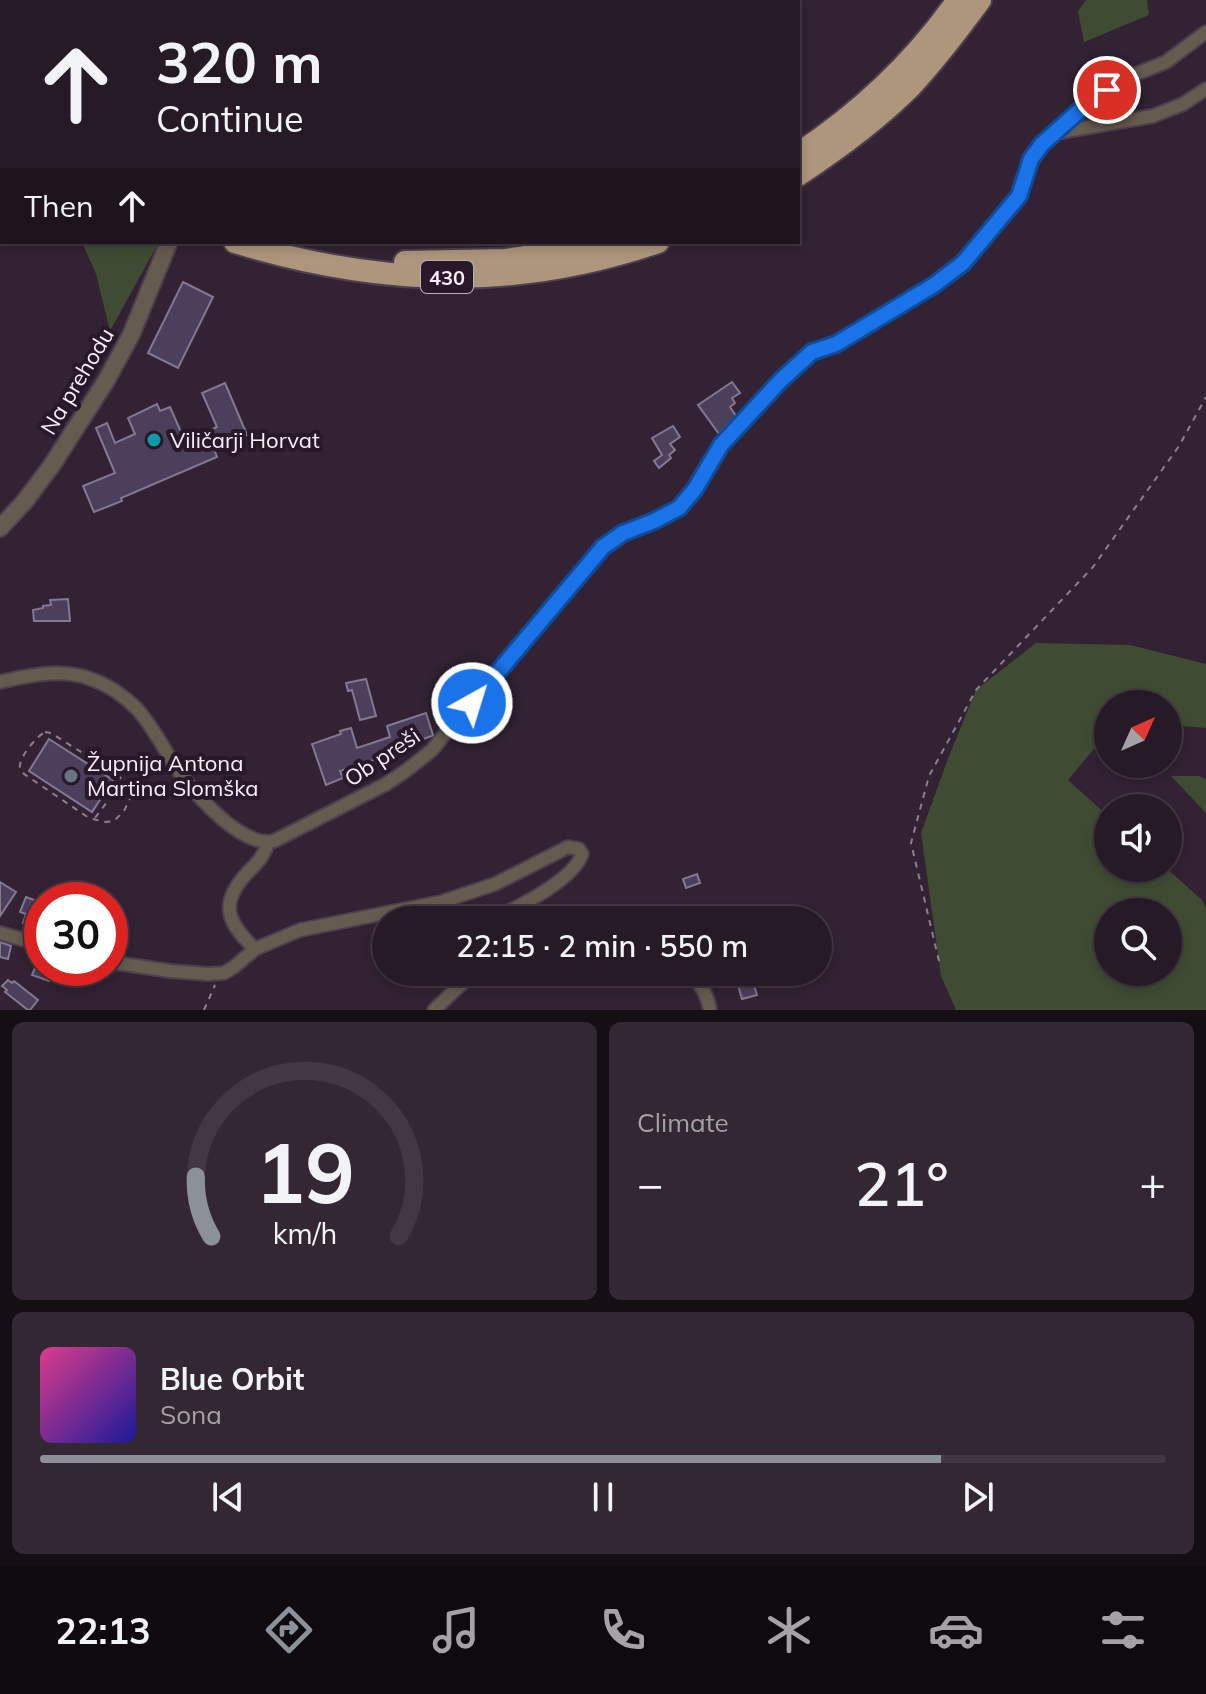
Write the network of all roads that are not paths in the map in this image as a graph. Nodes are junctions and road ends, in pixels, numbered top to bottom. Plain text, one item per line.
1 (958, 0) edge
2 (980, 0) edge
3 (1206, 32) edge
4 (1206, 89) edge
5 (1052, 134) junction
6 (800, 153) edge
7 (800, 174) edge
8 (168, 244) edge
9 (242, 244) edge
10 (295, 244) edge
11 (601, 244) edge
12 (651, 244) edge
13 (0, 528) edge
14 (0, 682) edge
15 (268, 842) junction
16 (421, 906) edge
17 (520, 906) edge
18 (372, 916) edge
19 (0, 933) edge
20 (24, 940) edge
21 (255, 949) junction
22 (128, 965) edge
23 (459, 986) edge
24 (701, 986) edge
25 (434, 1010) edge
26 (710, 1010) edge

1 - 6 highway
2 - 7 highway
3 - 5 street, Ob preši
4 - 5 street
5 - 15 street, Ob preši
8 - 13 street, Na prehodu
9 - 12 highway, 430
10 - 11 highway, 430
14 - 15 street
15 - 21 street
16 - 17 street
18 - 21 street
19 - 20 street
21 - 22 street
23 - 25 street
24 - 26 street

